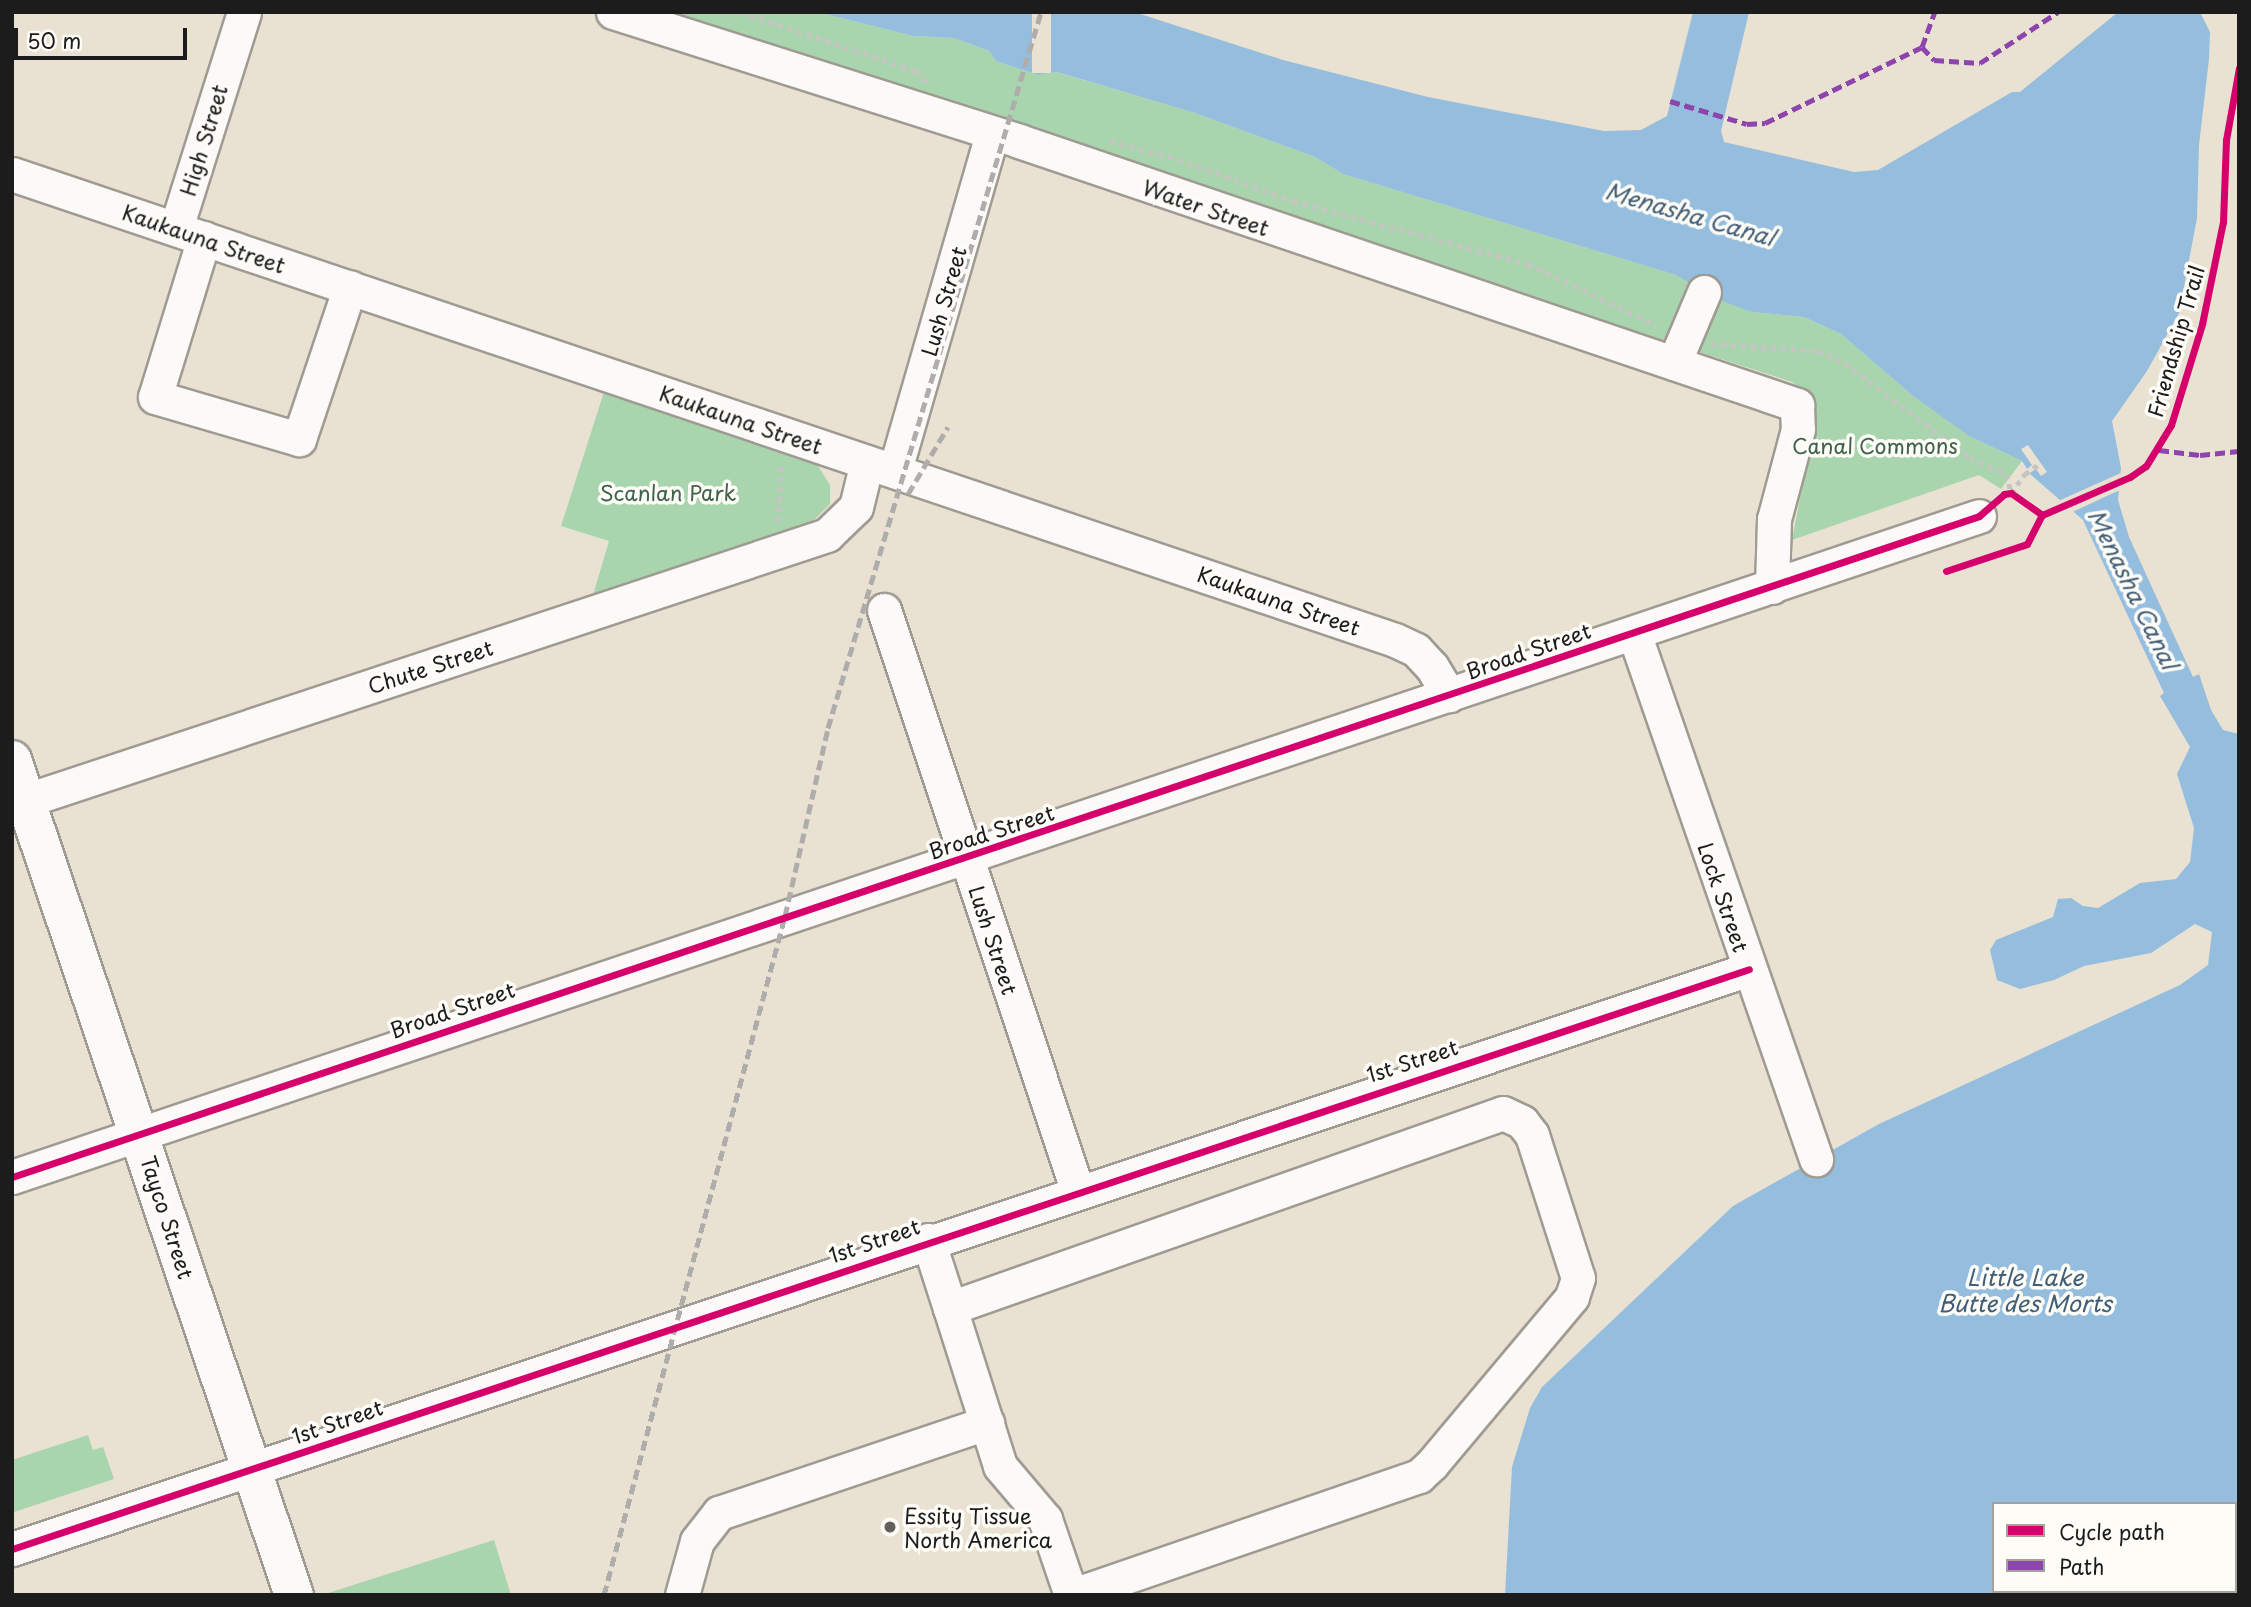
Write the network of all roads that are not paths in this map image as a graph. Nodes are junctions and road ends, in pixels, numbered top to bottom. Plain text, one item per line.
1 (244, 12) edge
2 (613, 12) edge
3 (992, 133) junction
4 (12, 174) edge
5 (190, 233) junction
6 (350, 287) junction
7 (1704, 292) dead end
8 (1680, 351) junction
9 (881, 466) junction
10 (1979, 516) road end
11 (844, 520) joint
12 (1772, 587) junction
13 (884, 610) dead end
14 (1634, 633) junction
15 (1449, 695) junction
16 (12, 760) edge
17 (19, 803) edge
18 (967, 857) junction
19 (1748, 968) junction
20 (140, 1133) junction
21 (1816, 1159) dead end
22 (12, 1177) edge
23 (1077, 1189) junction
24 (928, 1240) junction
25 (950, 1308) junction
26 (987, 1423) junction
27 (251, 1469) junction
28 (12, 1549) edge
29 (294, 1595) edge
30 (682, 1595) edge
31 (1072, 1595) edge

1 - 5 street, High Street
2 - 3 street, Water Street
3 - 8 street, Water Street
3 - 9 street, Lush Street
4 - 5 street, Kaukauna Street
5 - 6 street, Kaukauna Street
5 - 6 street, High Street
6 - 9 street, Kaukauna Street
7 - 8 street
8 - 12 street, Water Street
9 - 11 street, Lush Street
9 - 15 street, Kaukauna Street
10 - 12 street, Broad Street
11 - 17 street, Chute Street
12 - 14 street, Broad Street
13 - 18 street, Lush Street
14 - 15 street, Broad Street
14 - 19 street, Lock Street
15 - 18 street, Broad Street
16 - 17 main road, Tayco Street
17 - 20 main road, Tayco Street
18 - 20 street, Broad Street
18 - 23 street, Lush Street
19 - 21 street, Lock Street
19 - 23 street, 1st Street
20 - 22 street, Broad Street
20 - 27 main road, Tayco Street
23 - 24 street, 1st Street
24 - 25 street
24 - 27 street, 1st Street
25 - 26 street
25 - 31 street
26 - 30 street
26 - 31 street
27 - 28 street, 1st Street
27 - 29 main road, Tayco Street

